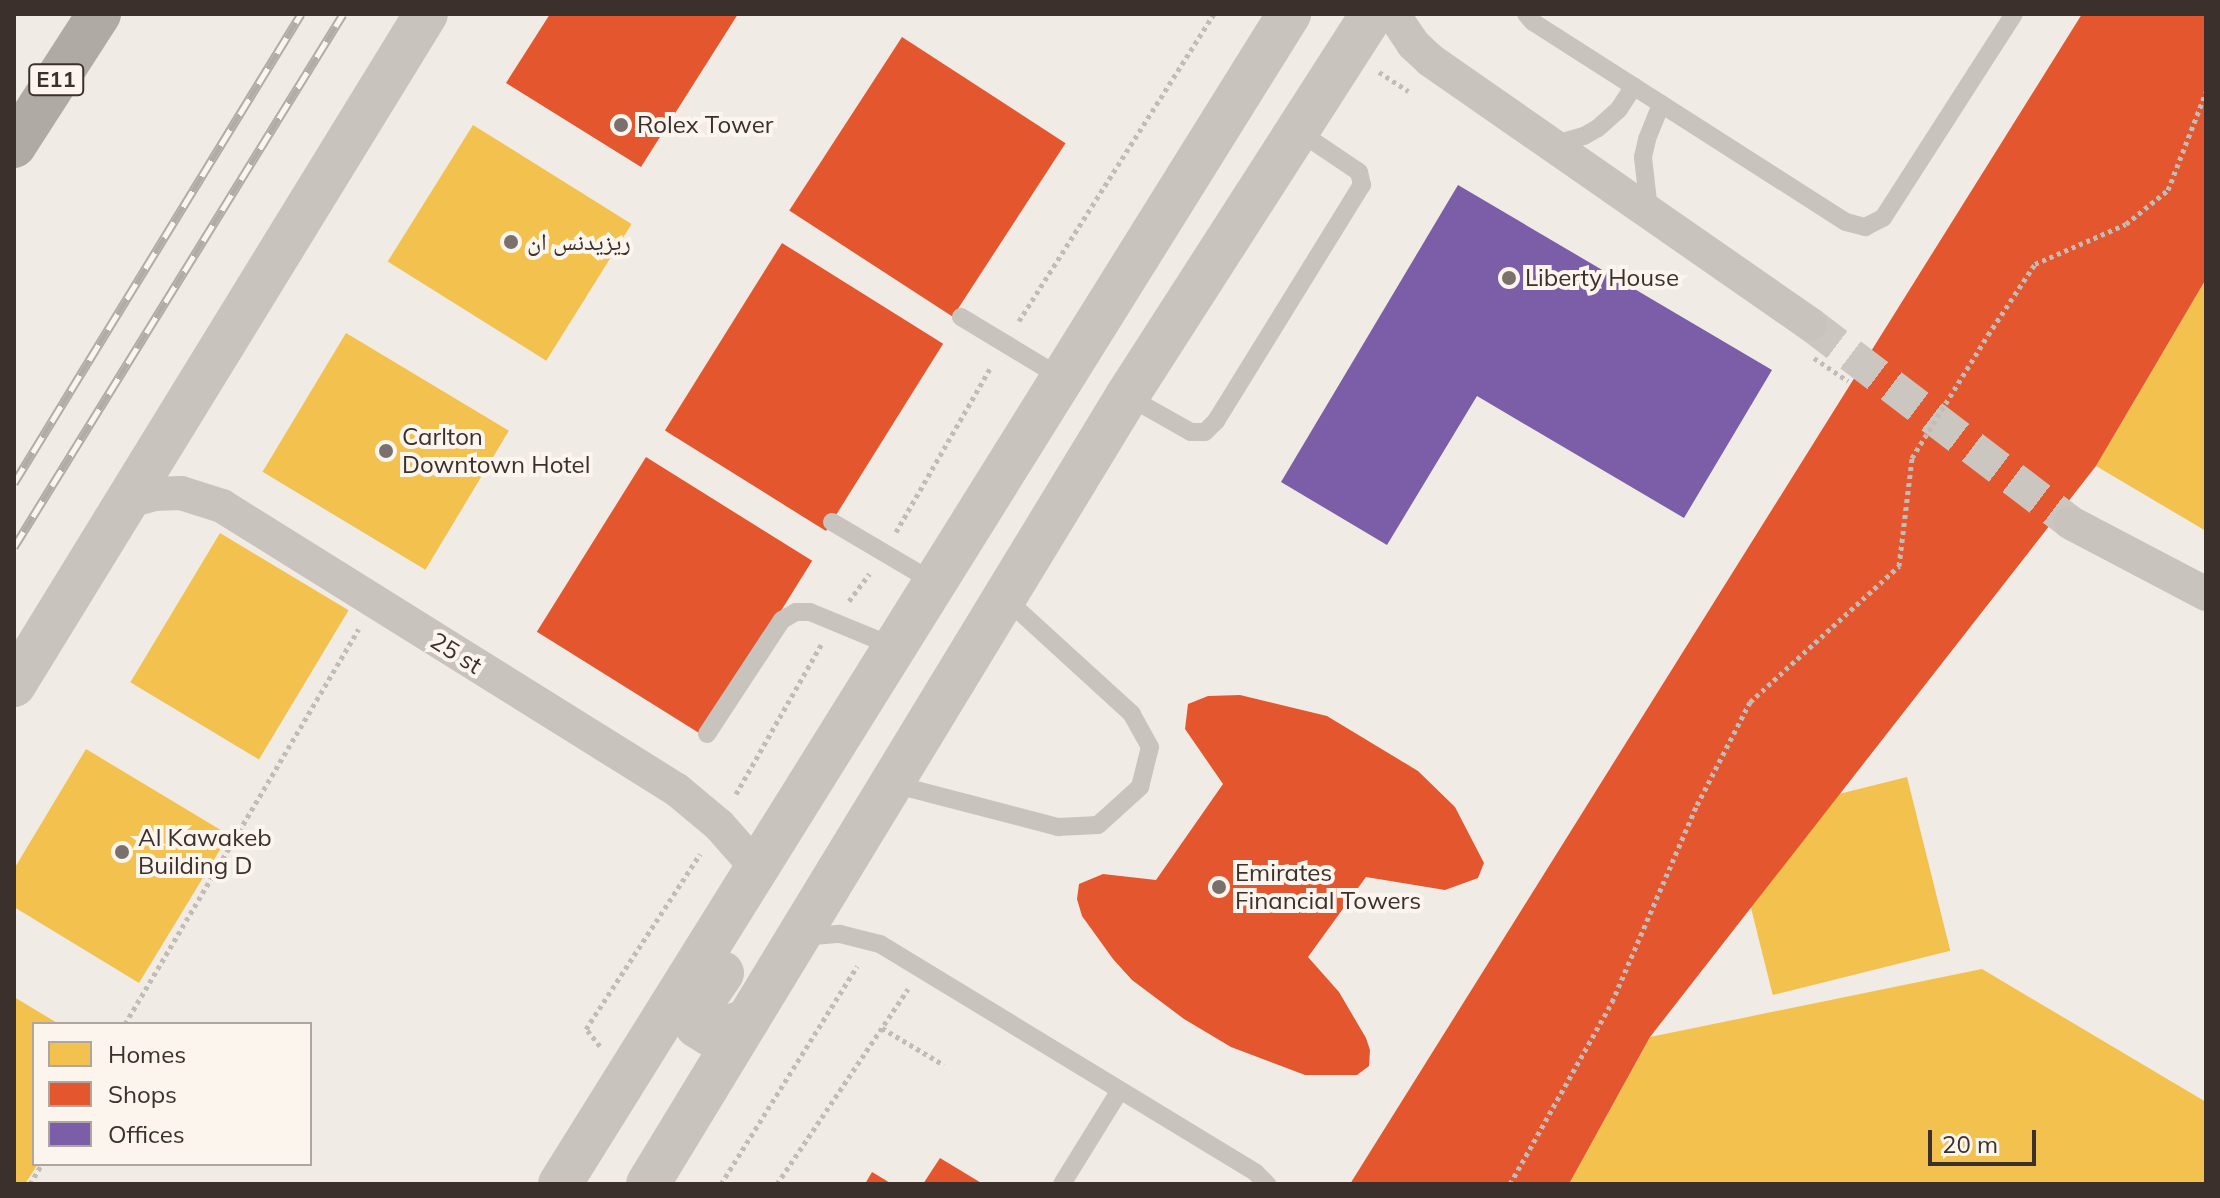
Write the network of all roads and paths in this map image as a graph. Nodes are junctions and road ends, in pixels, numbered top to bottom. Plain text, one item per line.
1 (99, 14) edge
2 (426, 14) edge
3 (1289, 14) edge
4 (1372, 14) edge
5 (1393, 14) edge
6 (1526, 14) edge
7 (2014, 14) edge
8 (1634, 86) junction
9 (2206, 92) edge
10 (1661, 104) junction
11 (1298, 131) junction
12 (1552, 145) junction
13 (14, 146) edge
14 (1650, 213) junction
15 (961, 317) dead end
16 (1810, 324) tunnel mouth
17 (1062, 378) junction
18 (1127, 396) junction
19 (130, 501) junction
20 (832, 522) dead end
21 (2071, 523) tunnel mouth
22 (935, 583) junction
23 (2206, 594) edge
24 (1004, 597) junction
25 (375, 602) junction
26 (895, 647) junction
27 (14, 685) edge
28 (707, 734) dead end
29 (893, 784) junction
30 (757, 868) junction
31 (799, 938) junction
32 (862, 957) dead end
33 (899, 981) dead end
34 (748, 1020) junction
35 (126, 1022) edge
36 (882, 1028) junction
37 (944, 1065) dead end
38 (1120, 1090) junction
39 (41, 1166) edge
40 (656, 1177) edge
41 (30, 1184) edge
42 (560, 1184) edge
43 (721, 1184) edge
44 (777, 1184) edge
45 (1062, 1184) edge
46 (1267, 1184) edge
47 (1510, 1184) edge

1 - 13 highway, E11
2 - 19 street
3 - 17 street
4 - 11 street
5 - 12 street
6 - 8 lane
7 - 10 lane
8 - 10 lane
8 - 12 lane
9 - 47 path
10 - 14 lane
11 - 18 street
11 - 18 lane
12 - 14 street
14 - 16 street
15 - 17 lane
17 - 22 street
18 - 24 street
19 - 25 street, 25 st
19 - 27 street
20 - 22 lane
21 - 23 street
22 - 26 street
24 - 29 street
24 - 29 lane
25 - 30 street, 25 st
25 - 35 path
26 - 28 lane
26 - 30 street
29 - 31 street
30 - 34 street
30 - 42 street
31 - 34 street
31 - 38 lane
32 - 43 path
33 - 36 path
34 - 40 street
36 - 37 path
36 - 44 path
38 - 45 lane
38 - 46 lane
39 - 41 path

